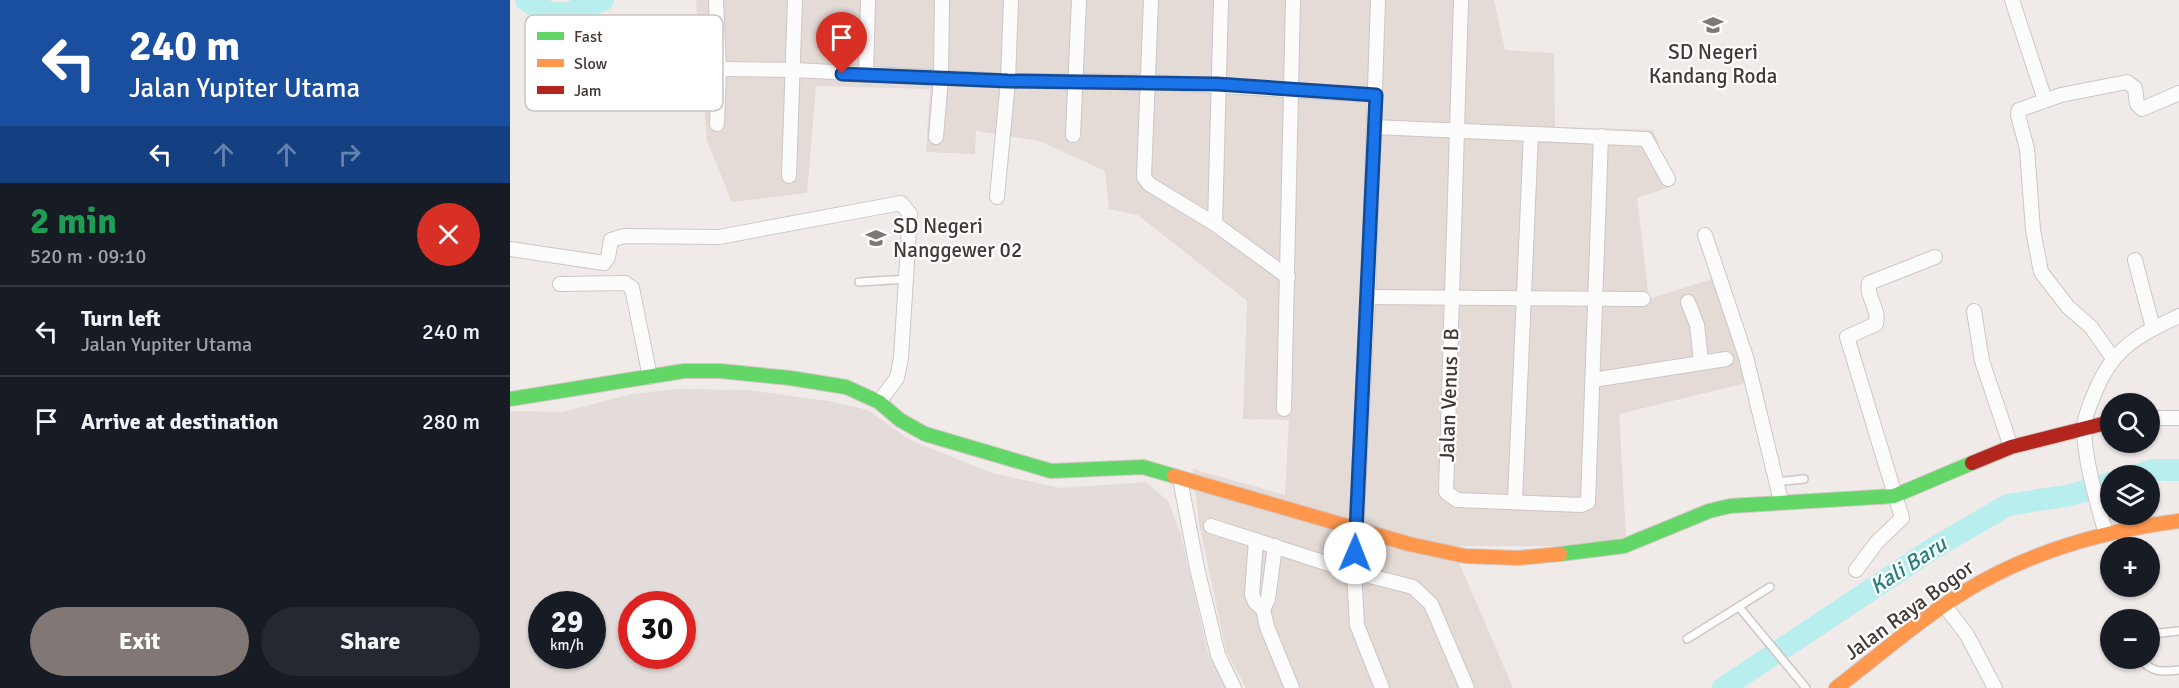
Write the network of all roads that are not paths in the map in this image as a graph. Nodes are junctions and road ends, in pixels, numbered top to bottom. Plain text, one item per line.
1 (716, 0) edge
2 (795, 0) edge
3 (868, 0) edge
4 (942, 0) edge
5 (1011, 0) edge
6 (1079, 0) edge
7 (1151, 0) edge
8 (1221, 0) edge
9 (1293, 0) edge
10 (1378, 0) edge
11 (1461, 0) edge
12 (2012, 0) edge
13 (717, 15) edge
14 (723, 69) edge
15 (794, 70) junction
16 (866, 75) junction
17 (941, 78) junction
18 (1008, 81) junction
19 (1077, 81) junction
20 (1149, 82) junction
21 (1217, 84) junction
22 (1291, 89) junction
23 (2179, 93) edge
24 (1376, 95) junction
25 (2045, 100) junction
26 (717, 111) edge
27 (717, 124) dead end
28 (1374, 127) junction
29 (1456, 129) junction
30 (1531, 134) junction
31 (1073, 135) dead end
32 (1601, 136) junction
33 (936, 137) dead end
34 (789, 176) dead end
35 (1668, 179) dead end
36 (997, 197) dead end
37 (1215, 224) junction
38 (1705, 234) dead end
39 (510, 249) edge
40 (1935, 257) dead end
41 (2135, 260) dead end
42 (1288, 277) junction
43 (908, 279) junction
44 (859, 282) dead end
45 (560, 284) dead end
46 (1368, 297) junction
47 (1453, 297) junction
48 (1524, 297) junction
49 (1643, 299) dead end
50 (1593, 300) junction
51 (1688, 302) dead end
52 (1974, 311) dead end
53 (2179, 316) edge
54 (2153, 328) junction
55 (2112, 357) junction
56 (1726, 359) dead end
57 (1701, 361) junction
58 (650, 377) junction
59 (1593, 380) junction
60 (510, 399) edge
61 (879, 402) junction
62 (1284, 409) dead end
63 (2160, 418) edge
64 (2179, 418) edge
65 (2100, 424) edge
66 (2084, 427) junction
67 (2011, 447) junction
68 (1180, 479) junction
69 (1804, 479) dead end
70 (1776, 482) junction
71 (1894, 496) junction
72 (1515, 501) junction
73 (1781, 501) junction
74 (2179, 521) edge
75 (1211, 526) dead end
76 (1355, 530) junction
77 (2105, 531) junction
78 (1256, 540) junction
79 (1275, 546) junction
80 (2100, 552) edge
81 (2082, 556) dead end
82 (1856, 570) dead end
83 (1354, 572) junction
84 (1770, 587) dead end
85 (1945, 606) junction
86 (1739, 607) junction
87 (1263, 609) junction
88 (2179, 631) edge
89 (2160, 633) edge
90 (1687, 639) dead end
91 (2149, 669) edge
92 (2179, 670) edge
93 (1234, 688) edge
94 (1292, 688) edge
95 (1382, 688) edge
96 (1467, 688) edge
97 (1806, 688) edge
98 (1836, 688) edge
99 (1995, 688) edge

1 - 13 street
2 - 15 street
3 - 16 street
4 - 17 street
5 - 18 street
6 - 19 street
7 - 20 street
8 - 21 street
9 - 22 street
10 - 24 street
11 - 29 street, Jalan Venus I B
12 - 25 street
14 - 15 street
15 - 16 street
15 - 34 street
16 - 17 street
17 - 18 street
17 - 33 street
18 - 19 street
18 - 36 street
19 - 20 street
19 - 31 street
20 - 21 street
20 - 37 street
21 - 22 street
21 - 37 street
22 - 24 street
22 - 42 street
23 - 25 street
24 - 28 street
25 - 55 street
26 - 27 street
28 - 29 street
28 - 46 street
29 - 30 street
29 - 47 street, Jalan Venus I B
30 - 32 street
30 - 48 street
32 - 35 street
32 - 50 street
37 - 42 street
38 - 70 street
39 - 43 street
40 - 71 street
41 - 54 street
42 - 62 street
43 - 44 lane
43 - 61 street
45 - 58 street
46 - 47 street
46 - 76 street
47 - 48 street
47 - 72 street, Jalan Venus I B
48 - 50 street
48 - 72 street
49 - 50 street
50 - 59 street
51 - 57 street
52 - 67 street
53 - 54 street
54 - 55 street
55 - 66 street
56 - 57 street
57 - 59 street
58 - 60 main road
58 - 61 main road
59 - 72 street
61 - 68 main road
63 - 64 street
65 - 66 main road
66 - 67 main road
66 - 77 street
67 - 71 main road
68 - 76 main road
68 - 93 street
69 - 70 lane
70 - 73 street
71 - 73 main road
71 - 82 street
73 - 76 main road
74 - 77 main road, Jalan Raya Bogor
75 - 78 street
76 - 83 street
77 - 85 main road, Jalan Raya Bogor
78 - 79 street
78 - 87 street
79 - 83 street
79 - 87 street
80 - 81 main road
83 - 95 street
83 - 96 street
84 - 86 lane
85 - 98 main road, Jalan Raya Bogor
85 - 99 street
86 - 90 lane
86 - 97 lane
87 - 94 street
88 - 89 lane
91 - 92 lane

